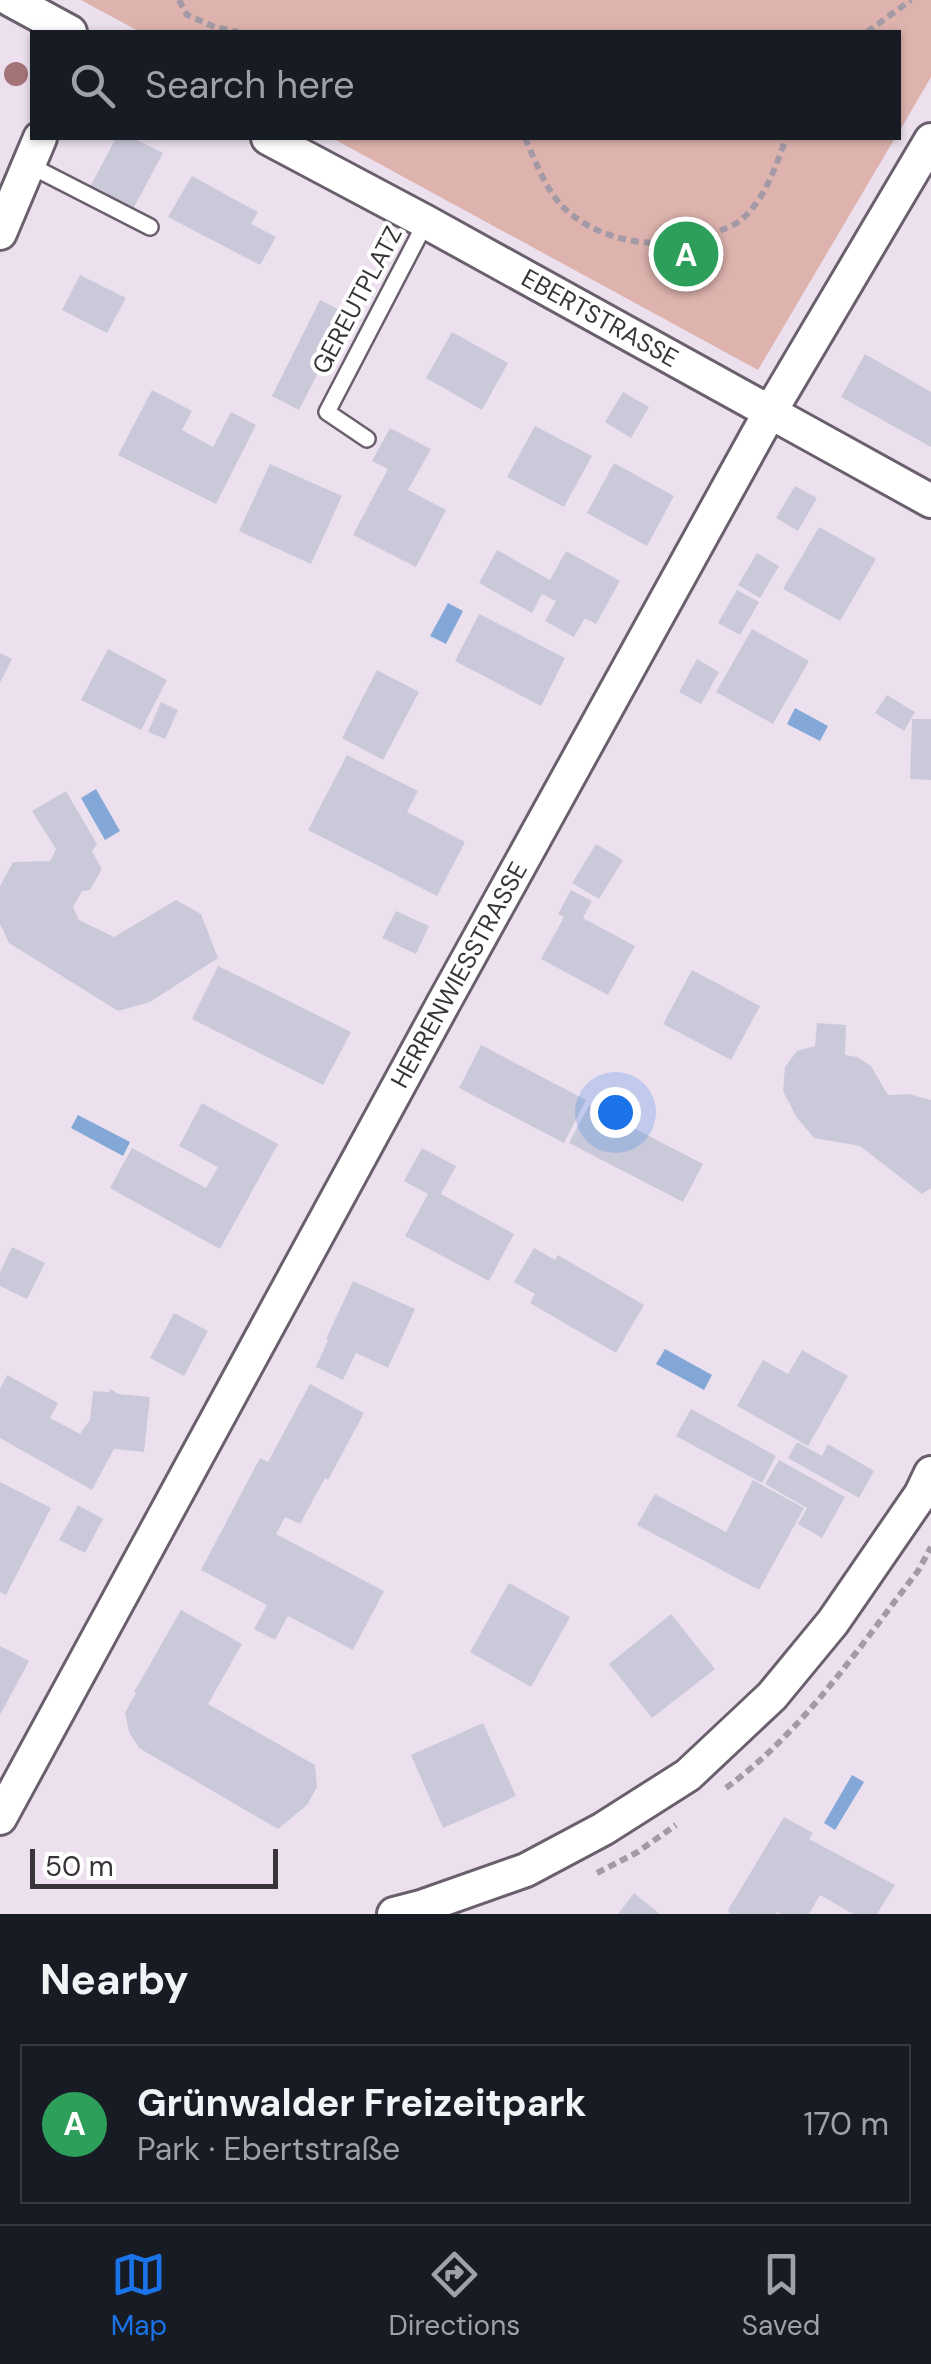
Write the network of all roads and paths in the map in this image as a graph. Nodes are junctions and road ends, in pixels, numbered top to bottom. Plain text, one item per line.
1 (11, 0) edge
2 (179, 0) edge
3 (911, 0) edge
4 (66, 30) edge
5 (228, 30) edge
6 (870, 30) edge
7 (272, 140) edge
8 (526, 140) edge
9 (785, 140) edge
10 (931, 140) edge
11 (34, 151) edge
12 (426, 222) junction
13 (150, 227) dead end
14 (0, 234) edge
15 (770, 412) junction
16 (367, 439) dead end
17 (931, 501) edge
18 (931, 1473) edge
19 (0, 1818) edge
20 (412, 1912) edge

1 - 4 street
2 - 5 path
3 - 6 path
7 - 12 street, EBERTSTRASSE
8 - 9 path
10 - 15 street, HERRENWIESSTRASSE
11 - 13 lane
11 - 14 street
12 - 15 street, EBERTSTRASSE
12 - 16 lane, GEREUTPLATZ
15 - 17 street, EBERTSTRASSE
15 - 19 street, HERRENWIESSTRASSE
18 - 20 street

